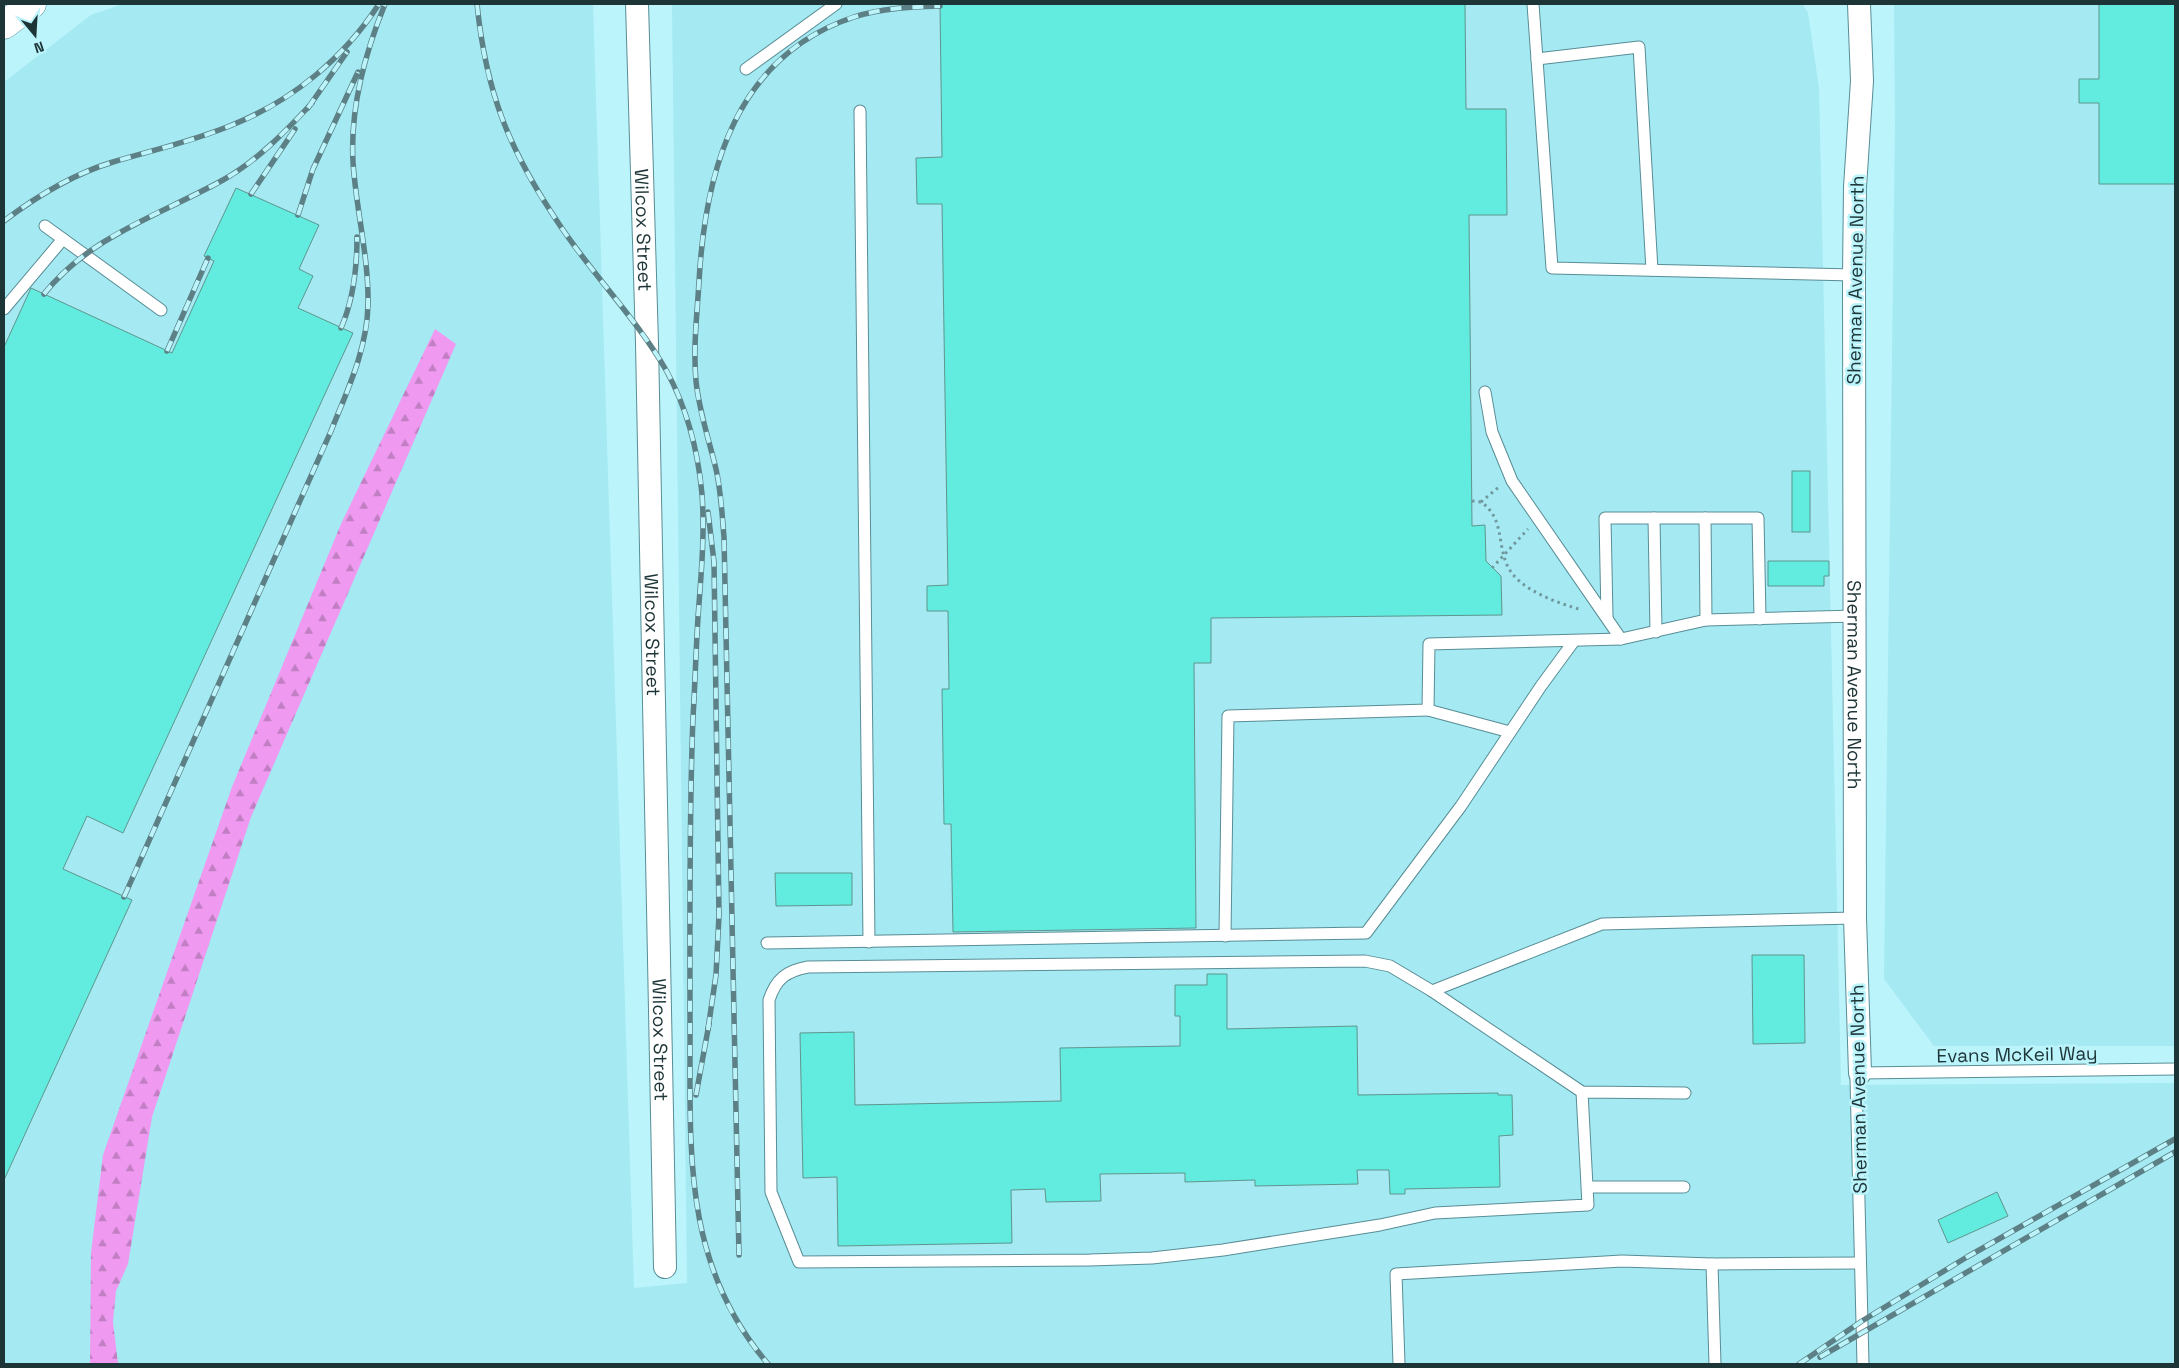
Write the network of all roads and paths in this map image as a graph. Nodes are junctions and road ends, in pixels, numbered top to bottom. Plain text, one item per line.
1 (32, 4) edge
2 (637, 4) edge
3 (836, 4) edge
4 (1533, 4) edge
5 (1859, 4) edge
6 (4, 25) edge
7 (1537, 59) junction
8 (746, 68) dead end
9 (860, 111) dead end
10 (45, 226) dead end
11 (63, 239) junction
12 (1652, 270) junction
13 (1854, 275) junction
14 (4, 310) edge
15 (161, 310) dead end
16 (1485, 392) dead end
17 (1510, 477) junction
18 (1472, 501) dead end
19 (1481, 502) junction
20 (1654, 518) junction
21 (1705, 518) junction
22 (1537, 520) junction
23 (1505, 554) junction
24 (1492, 568) dead end
25 (1855, 616) junction
26 (1607, 617) junction
27 (1760, 619) junction
28 (1706, 620) junction
29 (1656, 632) junction
30 (1621, 639) junction
31 (1574, 641) junction
32 (1428, 710) junction
33 (1510, 732) junction
34 (1855, 918) junction
35 (1225, 936) junction
36 (869, 942) junction
37 (766, 943) dead end
38 (1432, 991) junction
39 (2175, 1069) edge
40 (1860, 1073) junction
41 (1582, 1092) junction
42 (1685, 1093) dead end
43 (1588, 1187) junction
44 (1684, 1187) dead end
45 (1860, 1263) junction
46 (1712, 1264) junction
47 (665, 1267) dead end
48 (1399, 1364) edge
49 (1715, 1364) edge
50 (1863, 1364) edge

1 - 6 street
2 - 47 street, Wilcox Street
3 - 8 lane
4 - 7 lane
5 - 13 street, Sherman Avenue North
7 - 12 lane
7 - 12 lane
9 - 36 lane
10 - 11 lane
11 - 14 lane
11 - 15 lane
12 - 13 lane
13 - 25 street, Sherman Avenue North
16 - 17 lane
17 - 19 path
17 - 22 lane
18 - 19 path
19 - 23 path
20 - 21 lane
20 - 26 lane
20 - 29 lane
21 - 27 lane
21 - 28 lane
22 - 23 path
22 - 26 lane
23 - 24 path
23 - 26 path
25 - 27 lane
25 - 34 street, Sherman Avenue North
26 - 30 lane
27 - 28 lane
28 - 29 lane
29 - 30 lane
30 - 31 lane
31 - 32 lane
31 - 33 lane
32 - 33 lane
32 - 35 lane
33 - 35 lane
34 - 38 lane
34 - 40 street, Sherman Avenue North
35 - 36 lane
36 - 37 lane
38 - 41 lane
38 - 43 lane
39 - 40 lane, Evans McKeil Way
40 - 45 lane, Sherman Avenue North
41 - 42 lane
41 - 43 lane
43 - 44 lane
45 - 46 lane
45 - 50 lane, Sherman Avenue North
46 - 48 lane
46 - 49 lane

